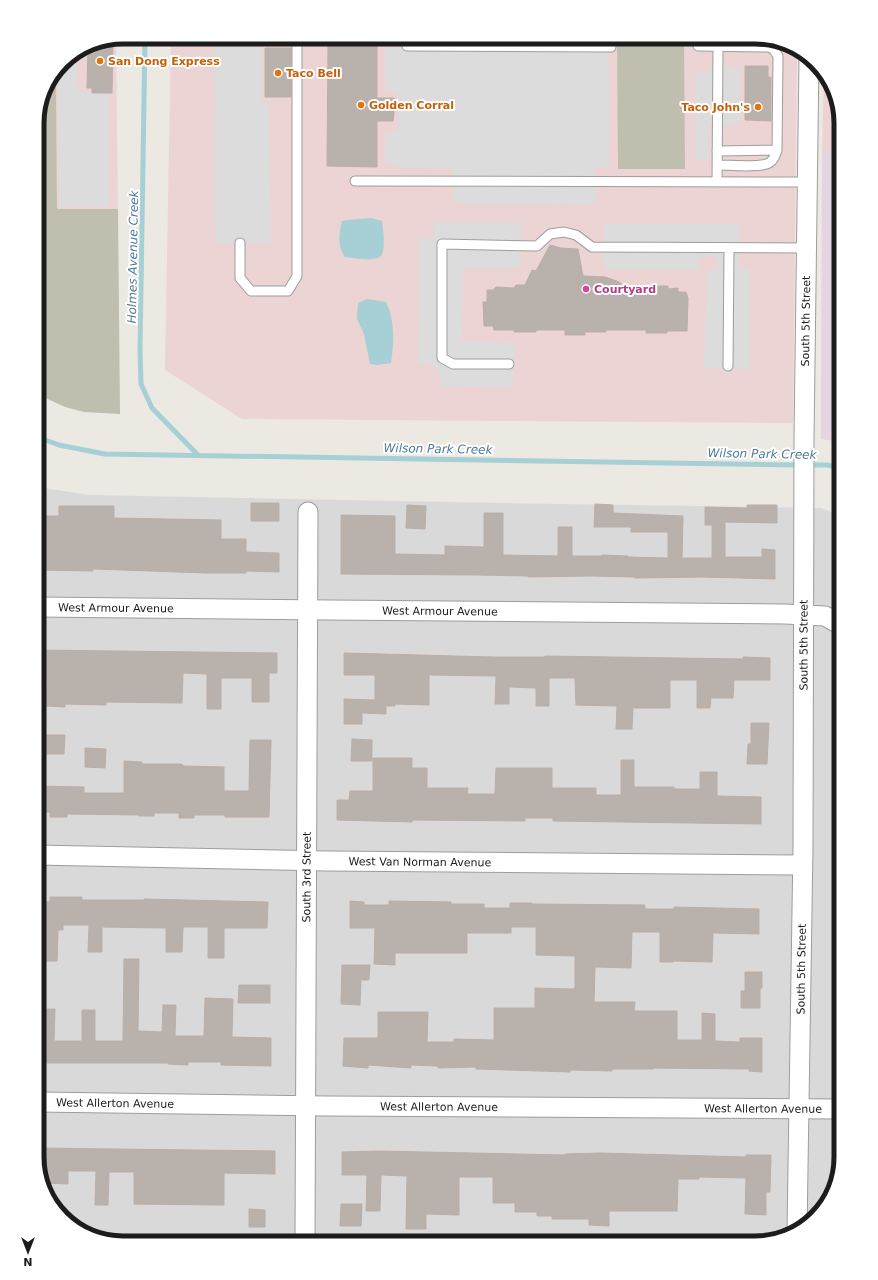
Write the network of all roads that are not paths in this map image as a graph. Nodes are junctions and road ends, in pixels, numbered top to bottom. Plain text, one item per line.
1 (296, 44) edge
2 (452, 44) edge
3 (542, 44) edge
4 (698, 44) edge
5 (407, 46) dead end
6 (718, 46) junction
7 (611, 47) dead end
8 (809, 66) edge
9 (777, 150) junction
10 (717, 151) junction
11 (717, 165) junction
12 (355, 181) dead end
13 (717, 182) junction
14 (808, 182) junction
15 (240, 243) dead end
16 (729, 248) junction
17 (807, 248) junction
18 (509, 364) dead end
19 (728, 366) dead end
20 (308, 512) dead end
21 (44, 607) edge
22 (307, 610) junction
23 (804, 614) junction
24 (834, 621) edge
25 (44, 855) edge
26 (306, 861) junction
27 (802, 865) junction
28 (44, 1102) edge
29 (306, 1106) junction
30 (799, 1110) junction
31 (834, 1110) edge
32 (797, 1223) edge
33 (304, 1236) edge

1 - 15 lane
2 - 5 lane
3 - 7 lane
4 - 6 lane
6 - 9 lane
6 - 10 lane
8 - 14 street, South 5th Street
9 - 10 lane
9 - 11 lane
10 - 11 lane
11 - 13 lane
12 - 13 lane
13 - 14 lane
14 - 17 street, South 5th Street
16 - 17 lane
16 - 18 lane
16 - 19 lane
17 - 23 street, South 5th Street
20 - 22 street, South 3rd Street
21 - 22 street, West Armour Avenue
22 - 23 street, West Armour Avenue
22 - 26 street, South 3rd Street
23 - 24 street, West Armour Avenue
23 - 27 street, South 5th Street
25 - 26 street, West Van Norman Avenue
26 - 27 street, West Van Norman Avenue
26 - 29 street, South 3rd Street
27 - 30 street, South 5th Street
28 - 29 street, West Allerton Avenue
29 - 30 street, West Allerton Avenue
29 - 33 street, South 3rd Street
30 - 31 street, West Allerton Avenue
30 - 32 street, South 5th Street

